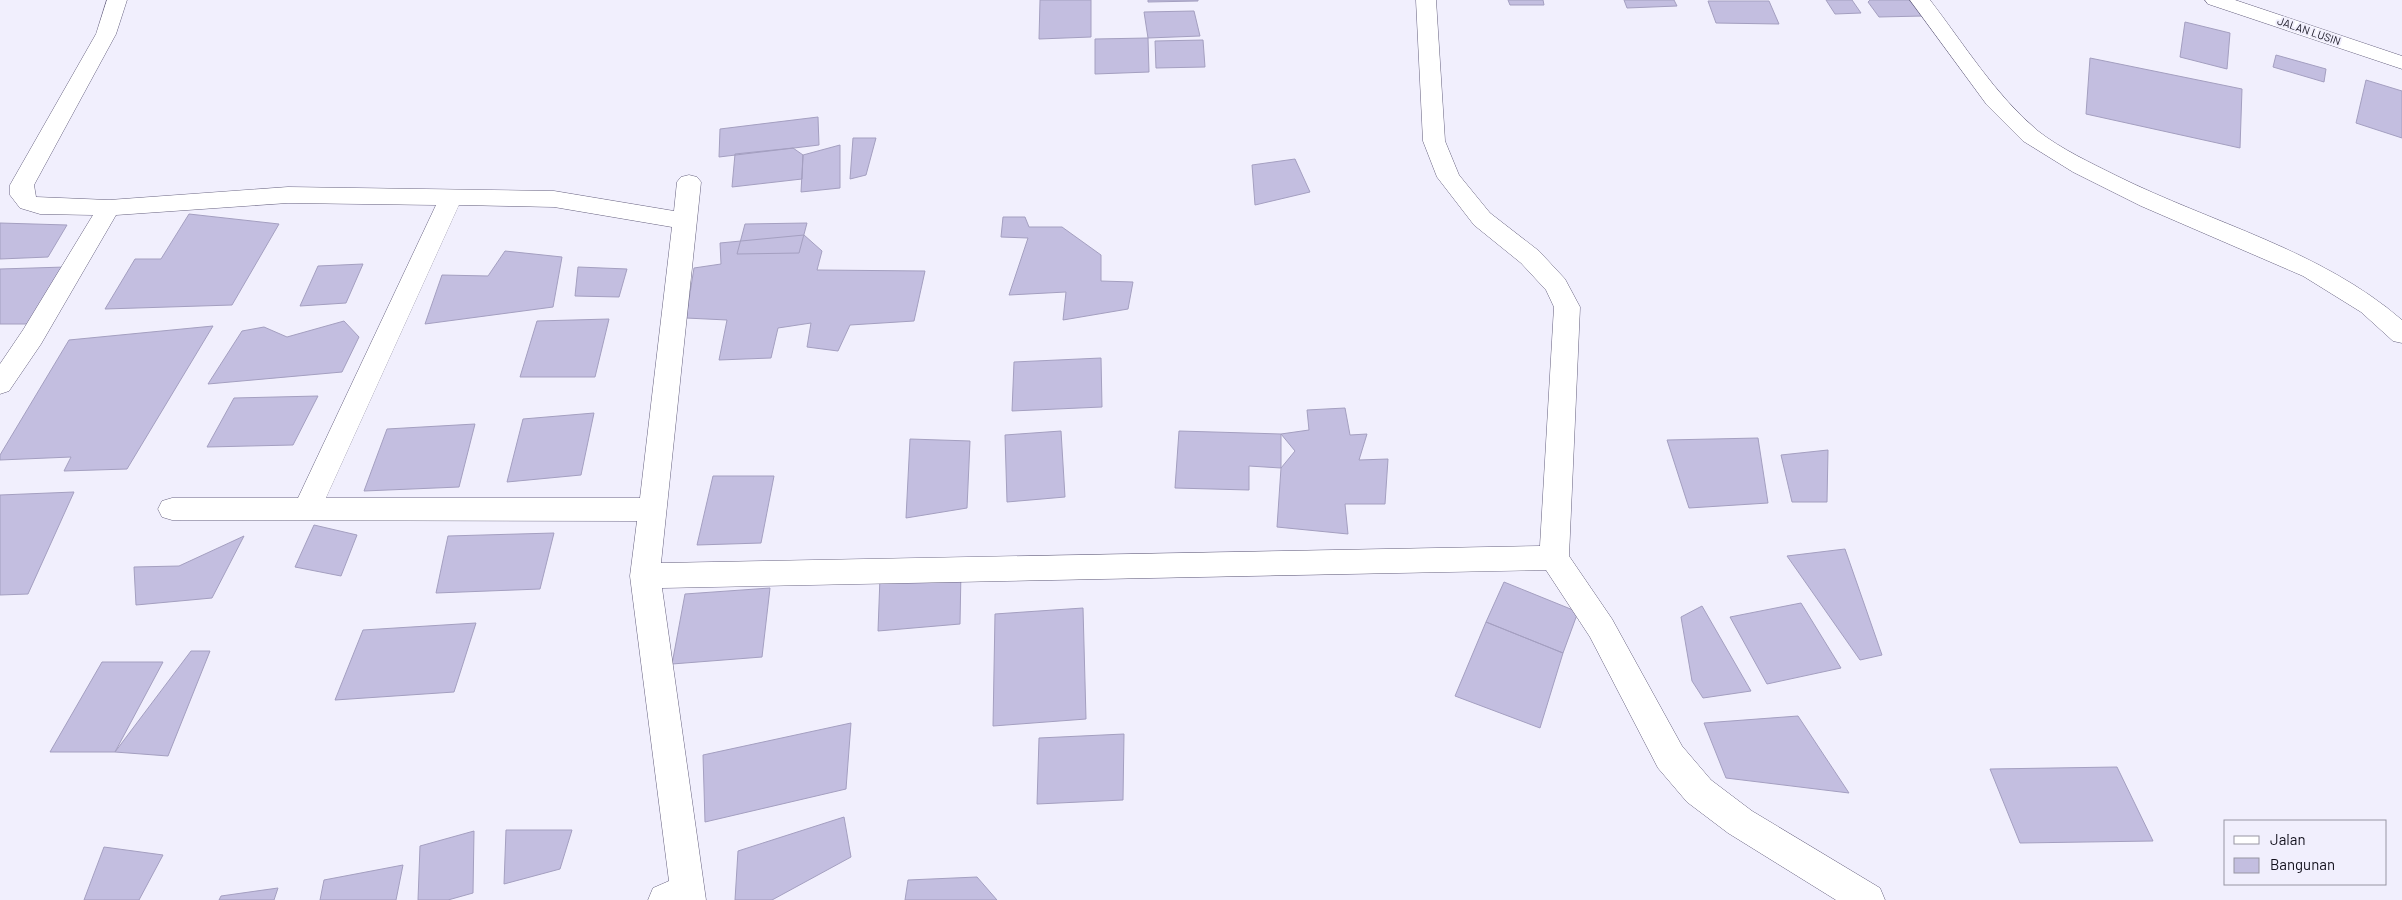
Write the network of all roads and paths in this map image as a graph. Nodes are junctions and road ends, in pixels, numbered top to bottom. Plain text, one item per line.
1 (117, 0) edge
2 (1426, 0) edge
3 (1920, 0) edge
4 (2215, 0) edge
5 (2402, 63) edge
6 (689, 182) dead end
7 (451, 198) junction
8 (109, 208) junction
9 (685, 221) junction
10 (2402, 334) edge
11 (0, 384) edge
12 (307, 508) junction
13 (172, 509) dead end
14 (652, 510) junction
15 (1554, 558) junction
16 (645, 576) junction
17 (680, 898) edge
18 (1868, 900) edge

1 - 8 street
2 - 15 street
3 - 10 street
4 - 5 street, JALAN LUSIN
6 - 9 street
7 - 8 street
7 - 9 street
7 - 12 street
8 - 11 street
9 - 14 street
12 - 13 street
12 - 14 street
14 - 16 street
15 - 16 street
15 - 18 street
16 - 17 street

